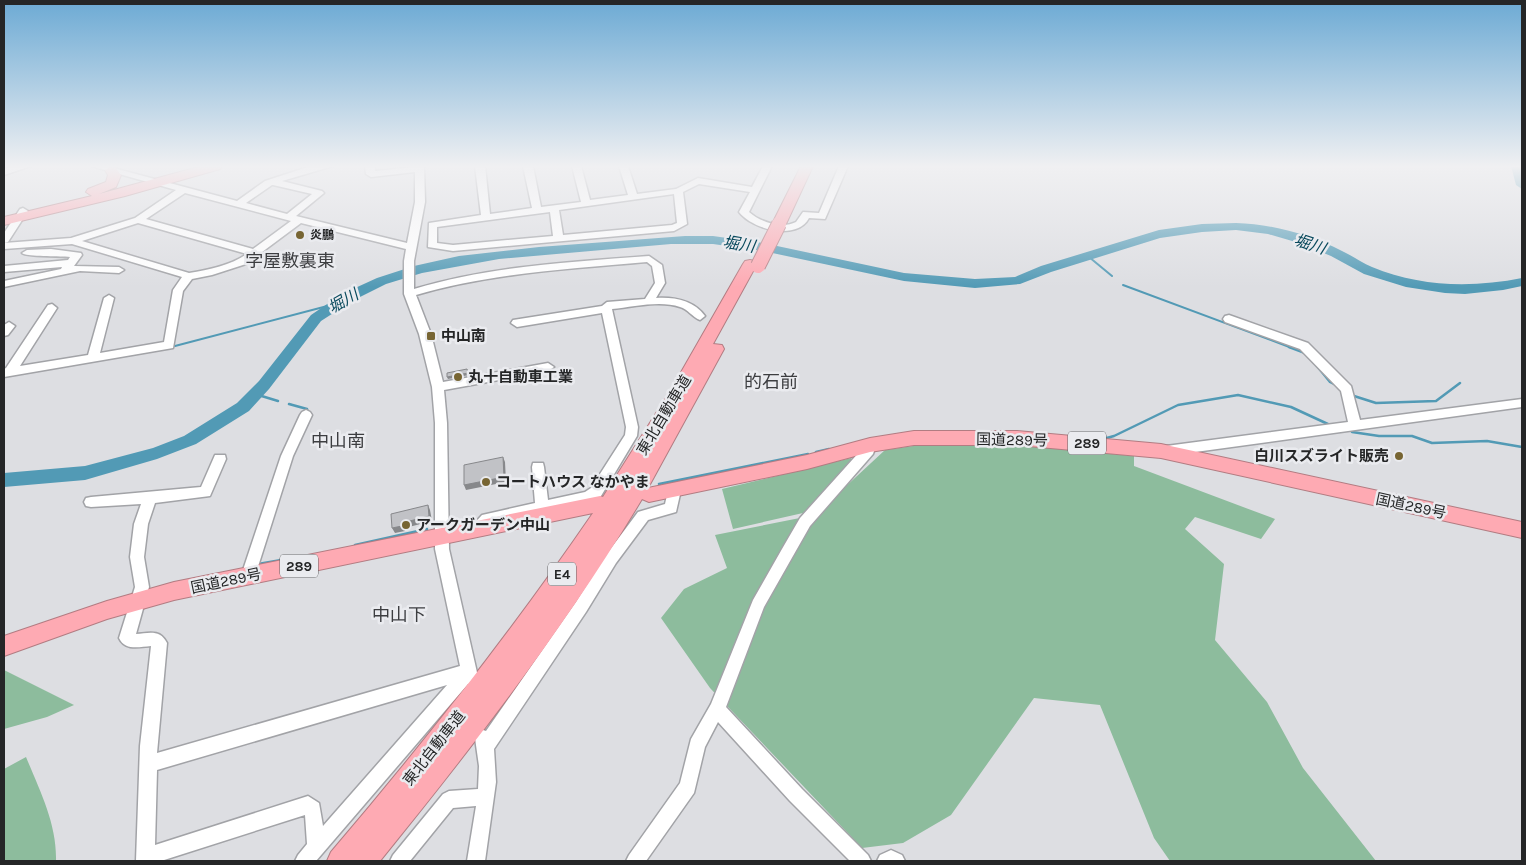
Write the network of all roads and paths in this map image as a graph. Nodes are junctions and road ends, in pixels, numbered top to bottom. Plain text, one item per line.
1 (43, 206) edge
2 (48, 206) edge
3 (158, 206) edge
4 (248, 206) edge
5 (306, 206) edge
6 (419, 206) edge
7 (485, 206) edge
8 (559, 206) edge
9 (680, 206) edge
10 (747, 206) edge
11 (780, 206) edge
12 (784, 206) edge
13 (827, 206) edge
14 (554, 207) junction
15 (538, 209) joint
16 (25, 212) junction
17 (4, 215) edge
18 (486, 217) junction
19 (294, 218) junction
20 (138, 220) junction
21 (774, 223) junction
22 (5, 232) edge
23 (558, 237) junction
24 (72, 241) junction
25 (4, 246) edge
26 (412, 247) junction
27 (256, 253) junction
28 (124, 257) junction
29 (754, 265) junction
30 (69, 266) junction
31 (23, 267) junction
32 (4, 269) edge
33 (106, 269) junction
34 (119, 270) dead end
35 (189, 276) junction
36 (8, 283) edge
37 (409, 293) junction
38 (109, 298) dead end
39 (649, 300) junction
40 (52, 308) dead end
41 (607, 309) junction
42 (700, 316) dead end
43 (1229, 319) dead end
44 (517, 323) dead end
45 (93, 358) junction
46 (548, 367) dead end
47 (7, 373) edge
48 (438, 387) junction
49 (1522, 403) edge
50 (306, 415) dead end
51 (1355, 426) junction
52 (870, 445) junction
53 (1161, 452) junction
54 (220, 459) dead end
55 (538, 467) dead end
56 (674, 490) junction
57 (649, 495) dead end
58 (150, 498) junction
59 (91, 502) dead end
60 (600, 504) dead end
61 (542, 507) junction
62 (476, 528) junction
63 (1522, 530) edge
64 (441, 536) junction
65 (248, 576) junction
66 (139, 600) junction
67 (4, 646) edge
68 (469, 674) junction
69 (717, 709) junction
70 (149, 764) junction
71 (486, 797) junction
72 (316, 848) junction
73 (145, 859) edge
74 (304, 861) edge
75 (340, 861) edge
76 (364, 861) edge
77 (399, 861) edge
78 (476, 861) edge
79 (635, 861) edge
80 (862, 861) edge
81 (886, 861) edge
82 (896, 861) edge

1 - 16 highway
2 - 16 highway
3 - 20 street
4 - 19 street
5 - 19 street
6 - 26 street
7 - 18 street
8 - 14 street
9 - 23 street
10 - 13 street
11 - 21 highway, 東北自動車道 / E4
12 - 21 highway, 東北自動車道 / E4
14 - 15 street
14 - 23 street
15 - 18 street
16 - 17 highway
16 - 22 highway
18 - 23 street
19 - 26 street
19 - 27 street
20 - 24 street
20 - 27 street
21 - 29 highway, 東北自動車道 / E4, bridge
24 - 25 street
24 - 28 street
26 - 37 street
27 - 35 street
28 - 33 street
28 - 35 street
29 - 75 highway, 東北自動車道 / E4
29 - 76 highway, 東北自動車道 / E4
30 - 31 street
30 - 31 street
30 - 33 street
30 - 36 street
31 - 32 street
31 - 36 street
33 - 34 street
35 - 45 street
37 - 39 street
37 - 48 street
38 - 45 street
39 - 41 street
39 - 42 street
40 - 47 street
41 - 44 street
41 - 61 street
43 - 51 street
45 - 47 street
46 - 48 street
48 - 64 street
49 - 51 street
50 - 65 street
51 - 53 street
52 - 53 highway, 国道289号 / 289
52 - 56 highway, 国道289号 / 289
52 - 69 street
53 - 63 highway, 国道289号 / 289
54 - 58 street
55 - 61 street
56 - 57 highway, 国道289号 / 289
56 - 71 street
58 - 59 street
58 - 66 street
60 - 62 highway, 国道289号 / 289
61 - 62 street
62 - 64 highway, 国道289号 / 289
64 - 65 highway, 国道289号 / 289
64 - 68 street
65 - 66 highway, 国道289号 / 289
66 - 67 highway, 国道289号 / 289
66 - 70 street
68 - 70 street
68 - 72 street
69 - 79 street
69 - 80 street
70 - 73 street
71 - 77 street
71 - 78 street
72 - 73 street
72 - 74 street
81 - 82 street

